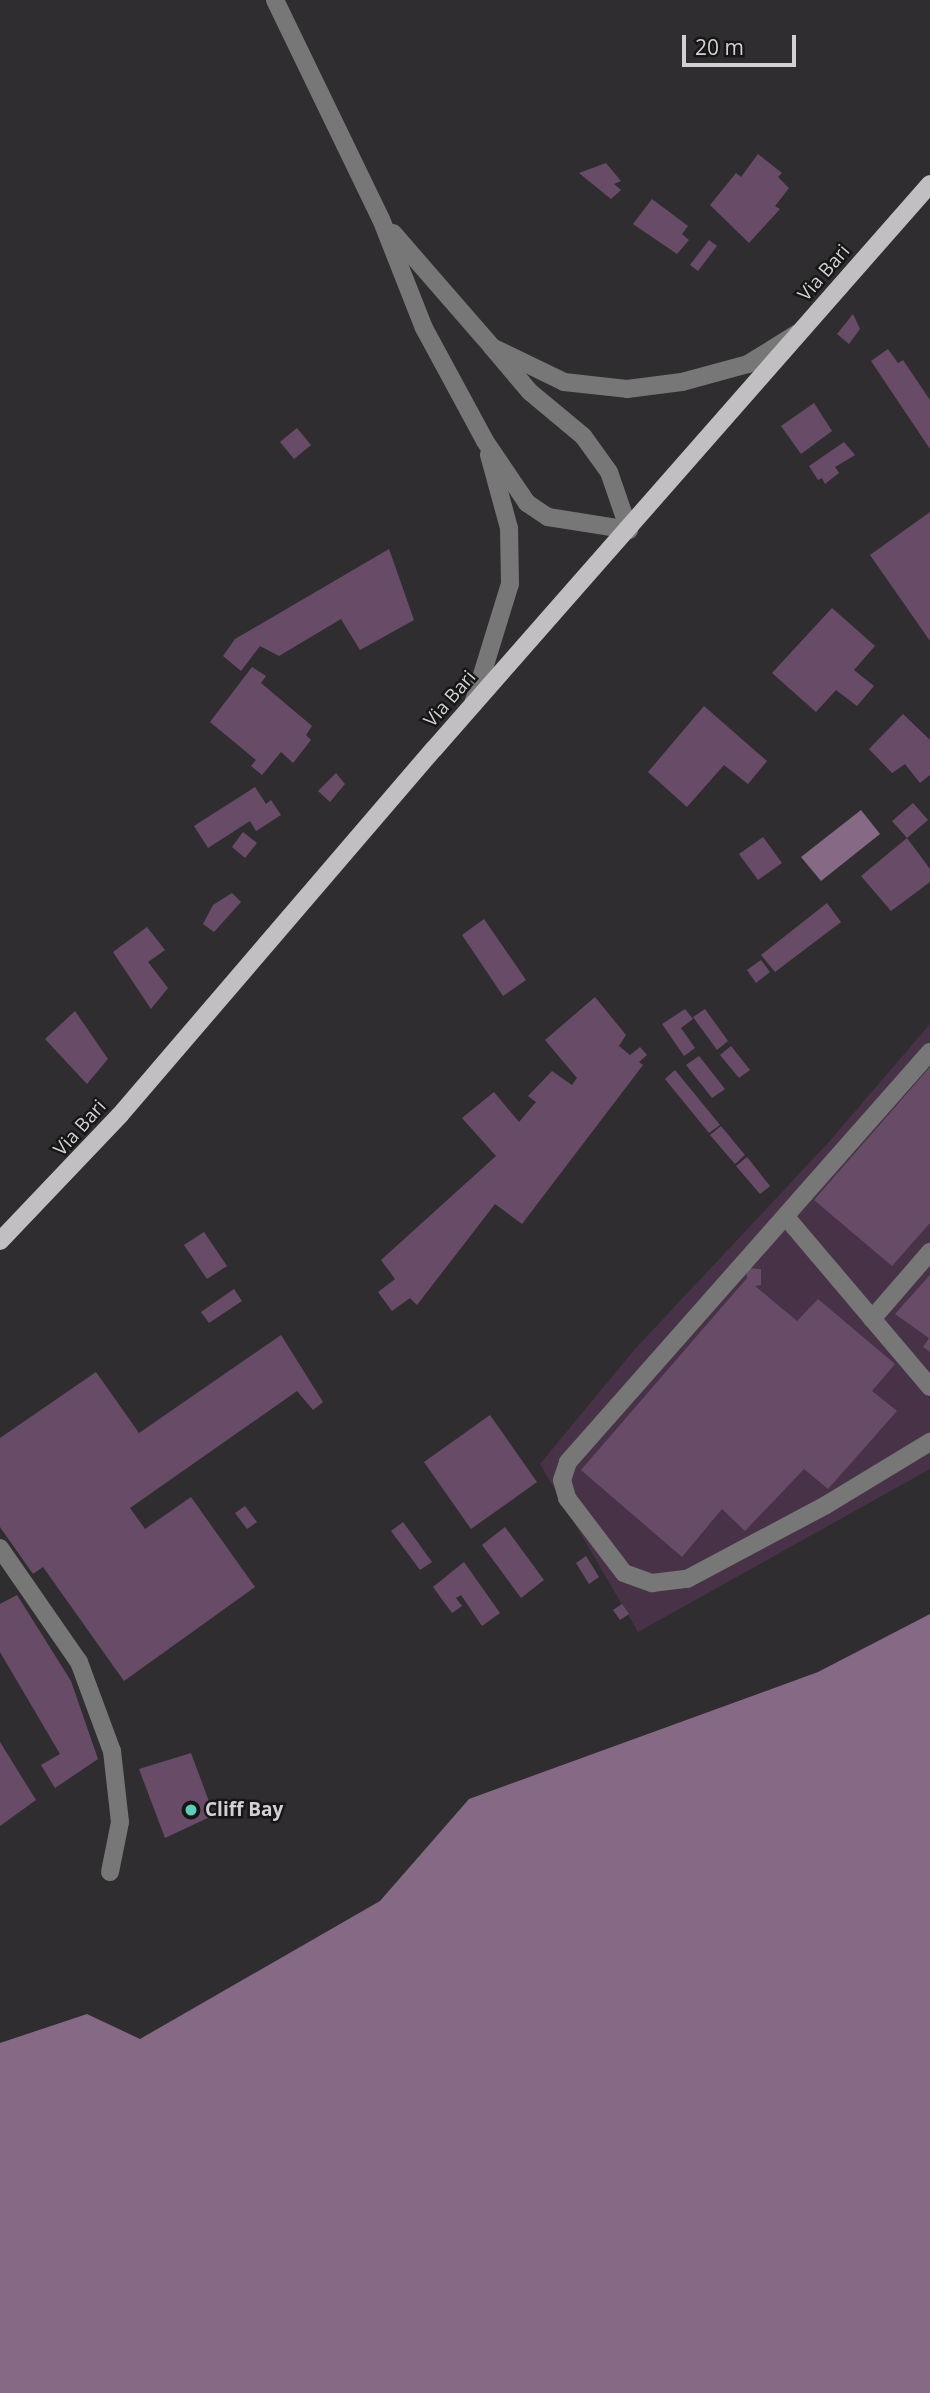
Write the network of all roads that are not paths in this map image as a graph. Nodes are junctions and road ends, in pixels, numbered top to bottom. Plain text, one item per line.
1 (275, 0) edge
2 (930, 184) edge
3 (382, 219) junction
4 (801, 331) junction
5 (492, 347) junction
6 (485, 441) junction
7 (629, 530) junction
8 (473, 704) junction
9 (930, 1052) edge
10 (786, 1217) junction
11 (0, 1241) edge
12 (930, 1252) edge
13 (872, 1319) junction
14 (930, 1387) edge
15 (930, 1442) edge
16 (0, 1548) edge
17 (110, 1872) dead end

1 - 3 street
2 - 4 main road, Via Bari
3 - 5 street
3 - 6 street
4 - 5 street
4 - 7 main road, Via Bari
5 - 7 street
6 - 7 street
6 - 8 street
7 - 8 main road, Via Bari
8 - 11 main road, Via Bari
9 - 10 street
10 - 13 street
10 - 15 street
12 - 13 street
13 - 14 street
16 - 17 street

